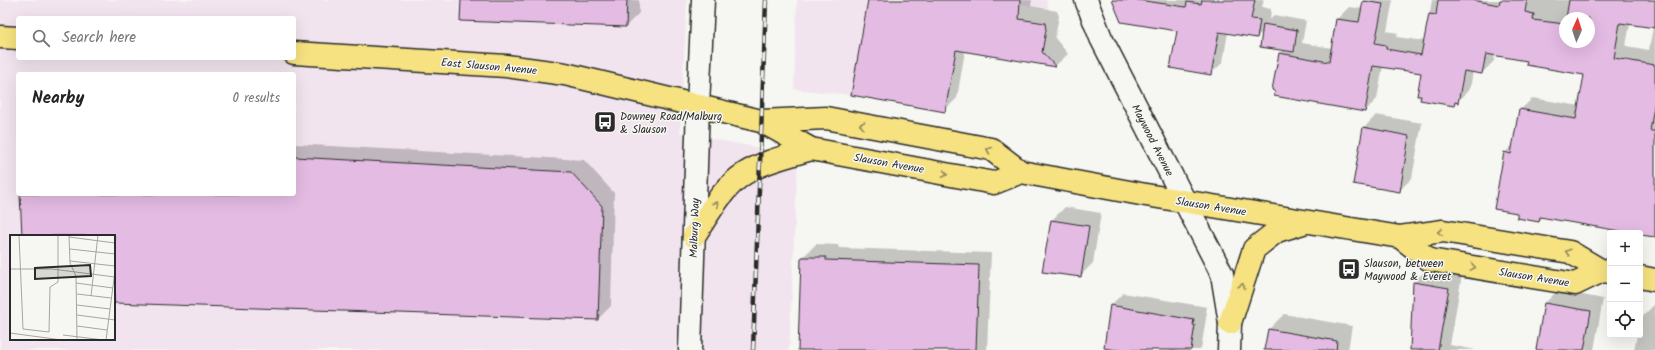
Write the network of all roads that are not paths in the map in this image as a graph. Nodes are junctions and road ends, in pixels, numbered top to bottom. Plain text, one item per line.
1 (702, 0) edge
2 (1086, 0) edge
3 (0, 37) edge
4 (16, 38) edge
5 (296, 53) edge
6 (690, 104) junction
7 (761, 121) junction
8 (811, 149) junction
9 (1021, 172) junction
10 (1183, 201) junction
11 (1306, 222) junction
12 (694, 236) junction
13 (1400, 237) junction
14 (1606, 271) edge
15 (1643, 278) edge
16 (1655, 280) edge
17 (1230, 323) junction
18 (690, 350) edge
19 (1229, 350) edge

1 - 6 street, Malburg Way
2 - 10 street, Maywood Avenue
3 - 4 main road
5 - 6 main road, East Slauson Avenue
6 - 7 main road, Slauson Avenue
6 - 12 street, Malburg Way
7 - 8 main road, Slauson Avenue
9 -> 7 main road, Slauson Avenue
8 -> 9 main road, Slauson Avenue
12 -> 8 main road
9 - 10 main road, Slauson Avenue
10 - 11 main road, Slauson Avenue
10 - 17 street, Maywood Avenue
11 - 13 main road, Slauson Avenue
17 -> 11 main road
12 - 18 street, Malburg Way
14 -> 13 main road, Slauson Avenue
13 -> 14 main road, Slauson Avenue
15 - 16 main road
17 - 19 street, Maywood Avenue

